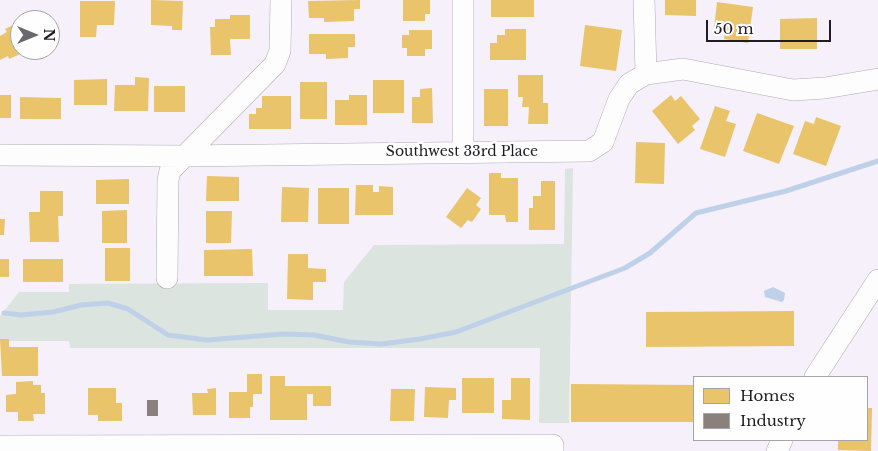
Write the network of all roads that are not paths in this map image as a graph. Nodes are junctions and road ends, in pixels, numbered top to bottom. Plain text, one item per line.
1 (281, 0) edge
2 (463, 0) edge
3 (644, 0) edge
4 (646, 74) junction
5 (878, 79) edge
6 (462, 152) junction
7 (0, 155) edge
8 (183, 156) junction
9 (167, 278) dead end
10 (878, 280) edge
11 (816, 376) edge
12 (0, 446) edge
13 (165, 448) edge
14 (363, 448) edge
15 (553, 448) edge

1 - 8 street
2 - 6 street
3 - 4 street
4 - 5 street, Southwest 33rd Place
4 - 6 street, Southwest 33rd Place
6 - 8 street, Southwest 33rd Place
7 - 8 street, Southwest 33rd Place
8 - 9 street
10 - 11 street
12 - 13 street
13 - 14 street
14 - 15 street

